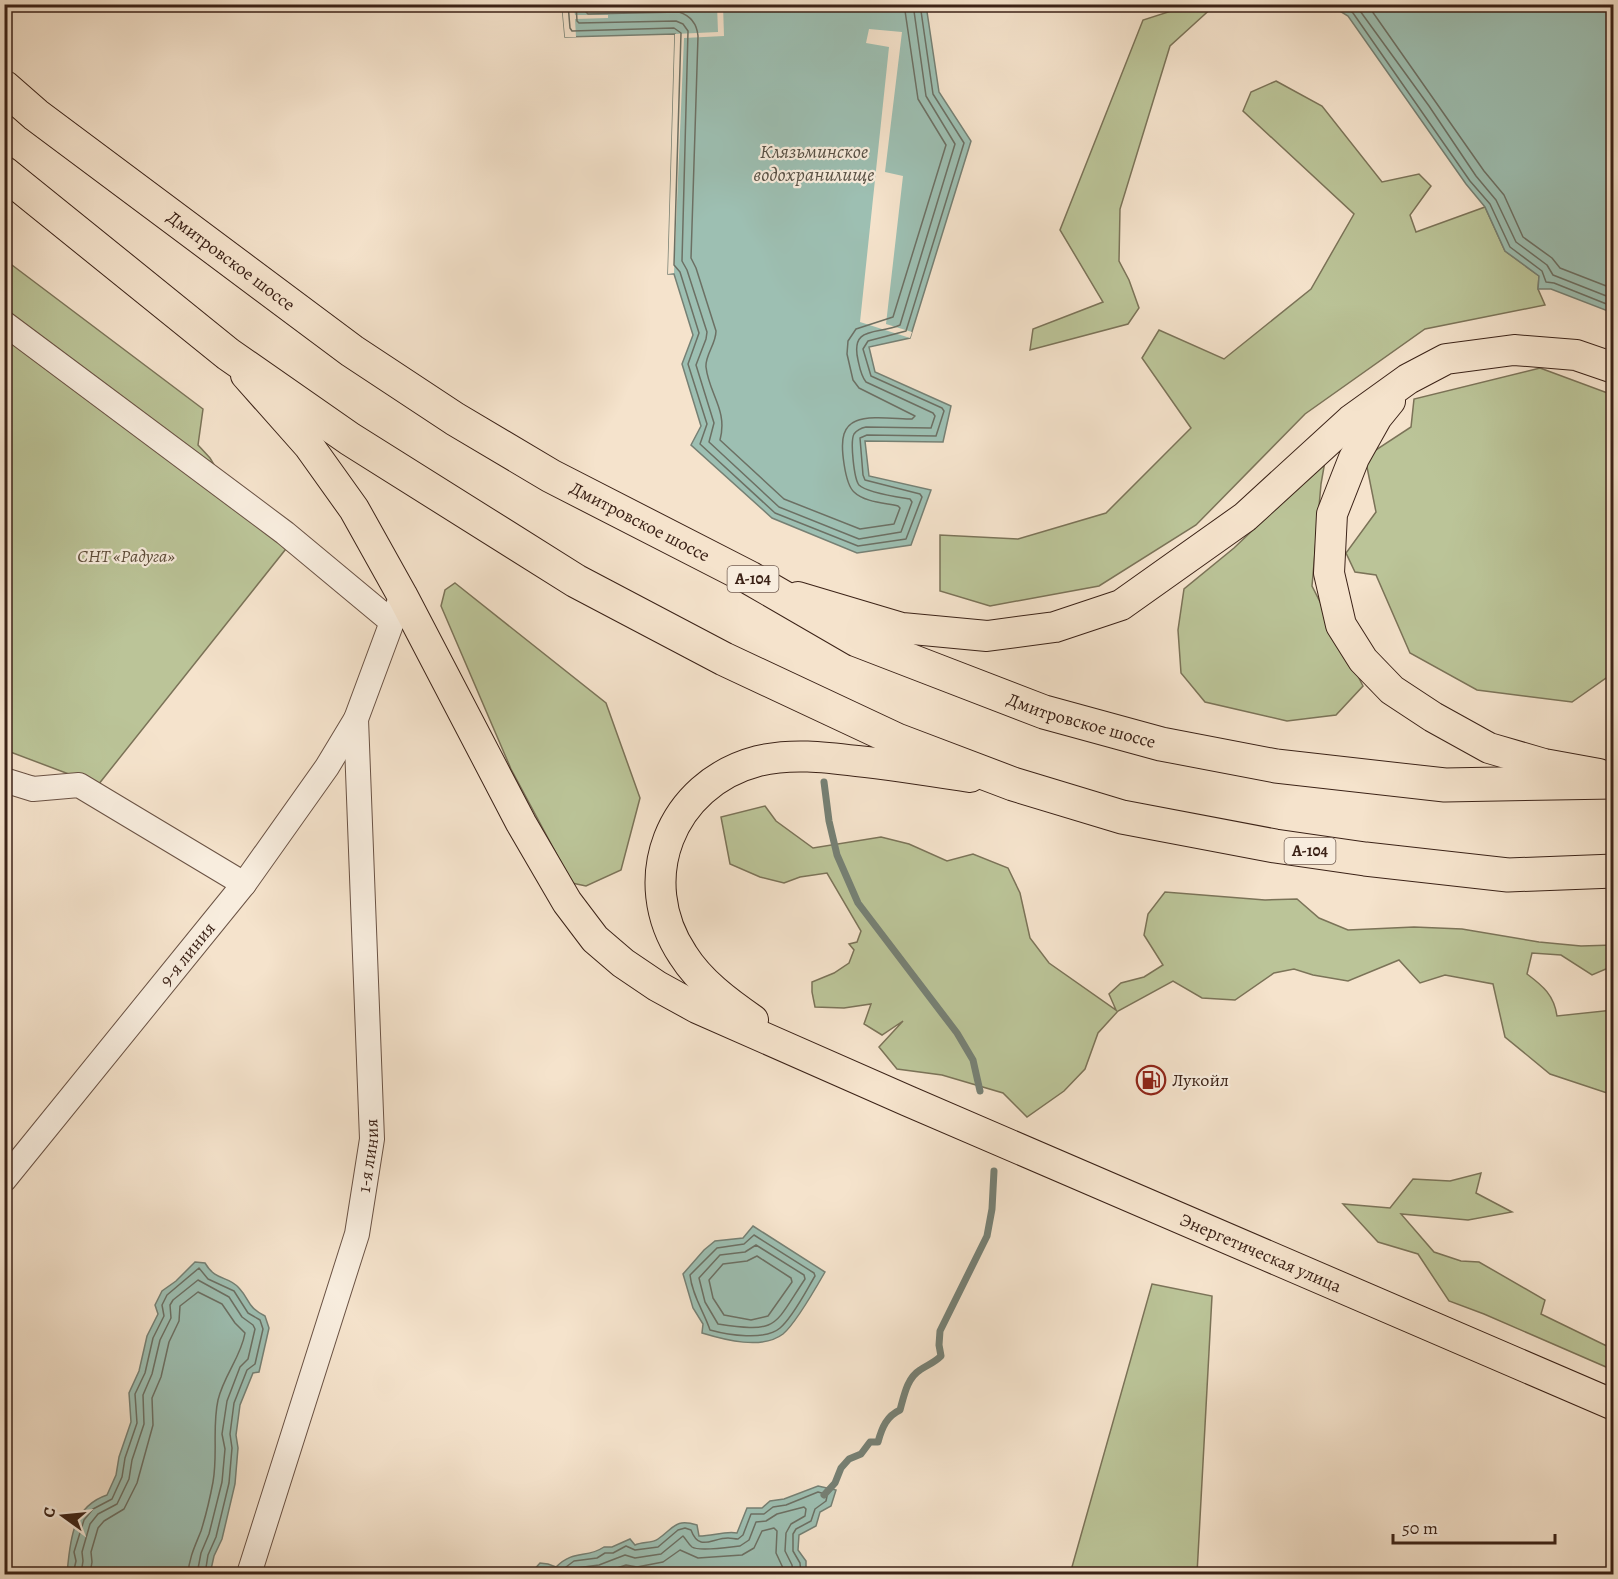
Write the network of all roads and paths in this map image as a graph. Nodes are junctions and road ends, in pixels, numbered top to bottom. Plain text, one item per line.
1 (4, 87) edge
2 (4, 173) edge
3 (4, 323) edge
4 (228, 354) junction
5 (1614, 368) edge
6 (1408, 379) junction
7 (750, 578) junction
8 (397, 609) junction
9 (356, 719) junction
10 (1614, 776) edge
11 (4, 780) edge
12 (1614, 782) edge
13 (1013, 784) junction
14 (1614, 871) edge
15 (244, 884) junction
16 (805, 1056) junction
17 (4, 1180) edge
18 (1614, 1405) edge
19 (249, 1575) edge

1 - 7 highway, Дмитровское шоссе / А-104
2 - 4 highway, А-104
3 - 8 street
4 - 8 main road
4 - 13 highway, А-104
5 - 6 main road
6 - 7 main road
6 - 10 main road
7 - 12 highway, Дмитровское шоссе / А-104
8 - 9 street
8 - 16 main road
9 - 15 street, 9-я линия
9 - 19 street, 1-я линия
11 - 15 street
13 - 14 highway, А-104
13 - 16 main road
15 - 17 street, 9-я линия
16 - 18 main road, Энергетическая улица

